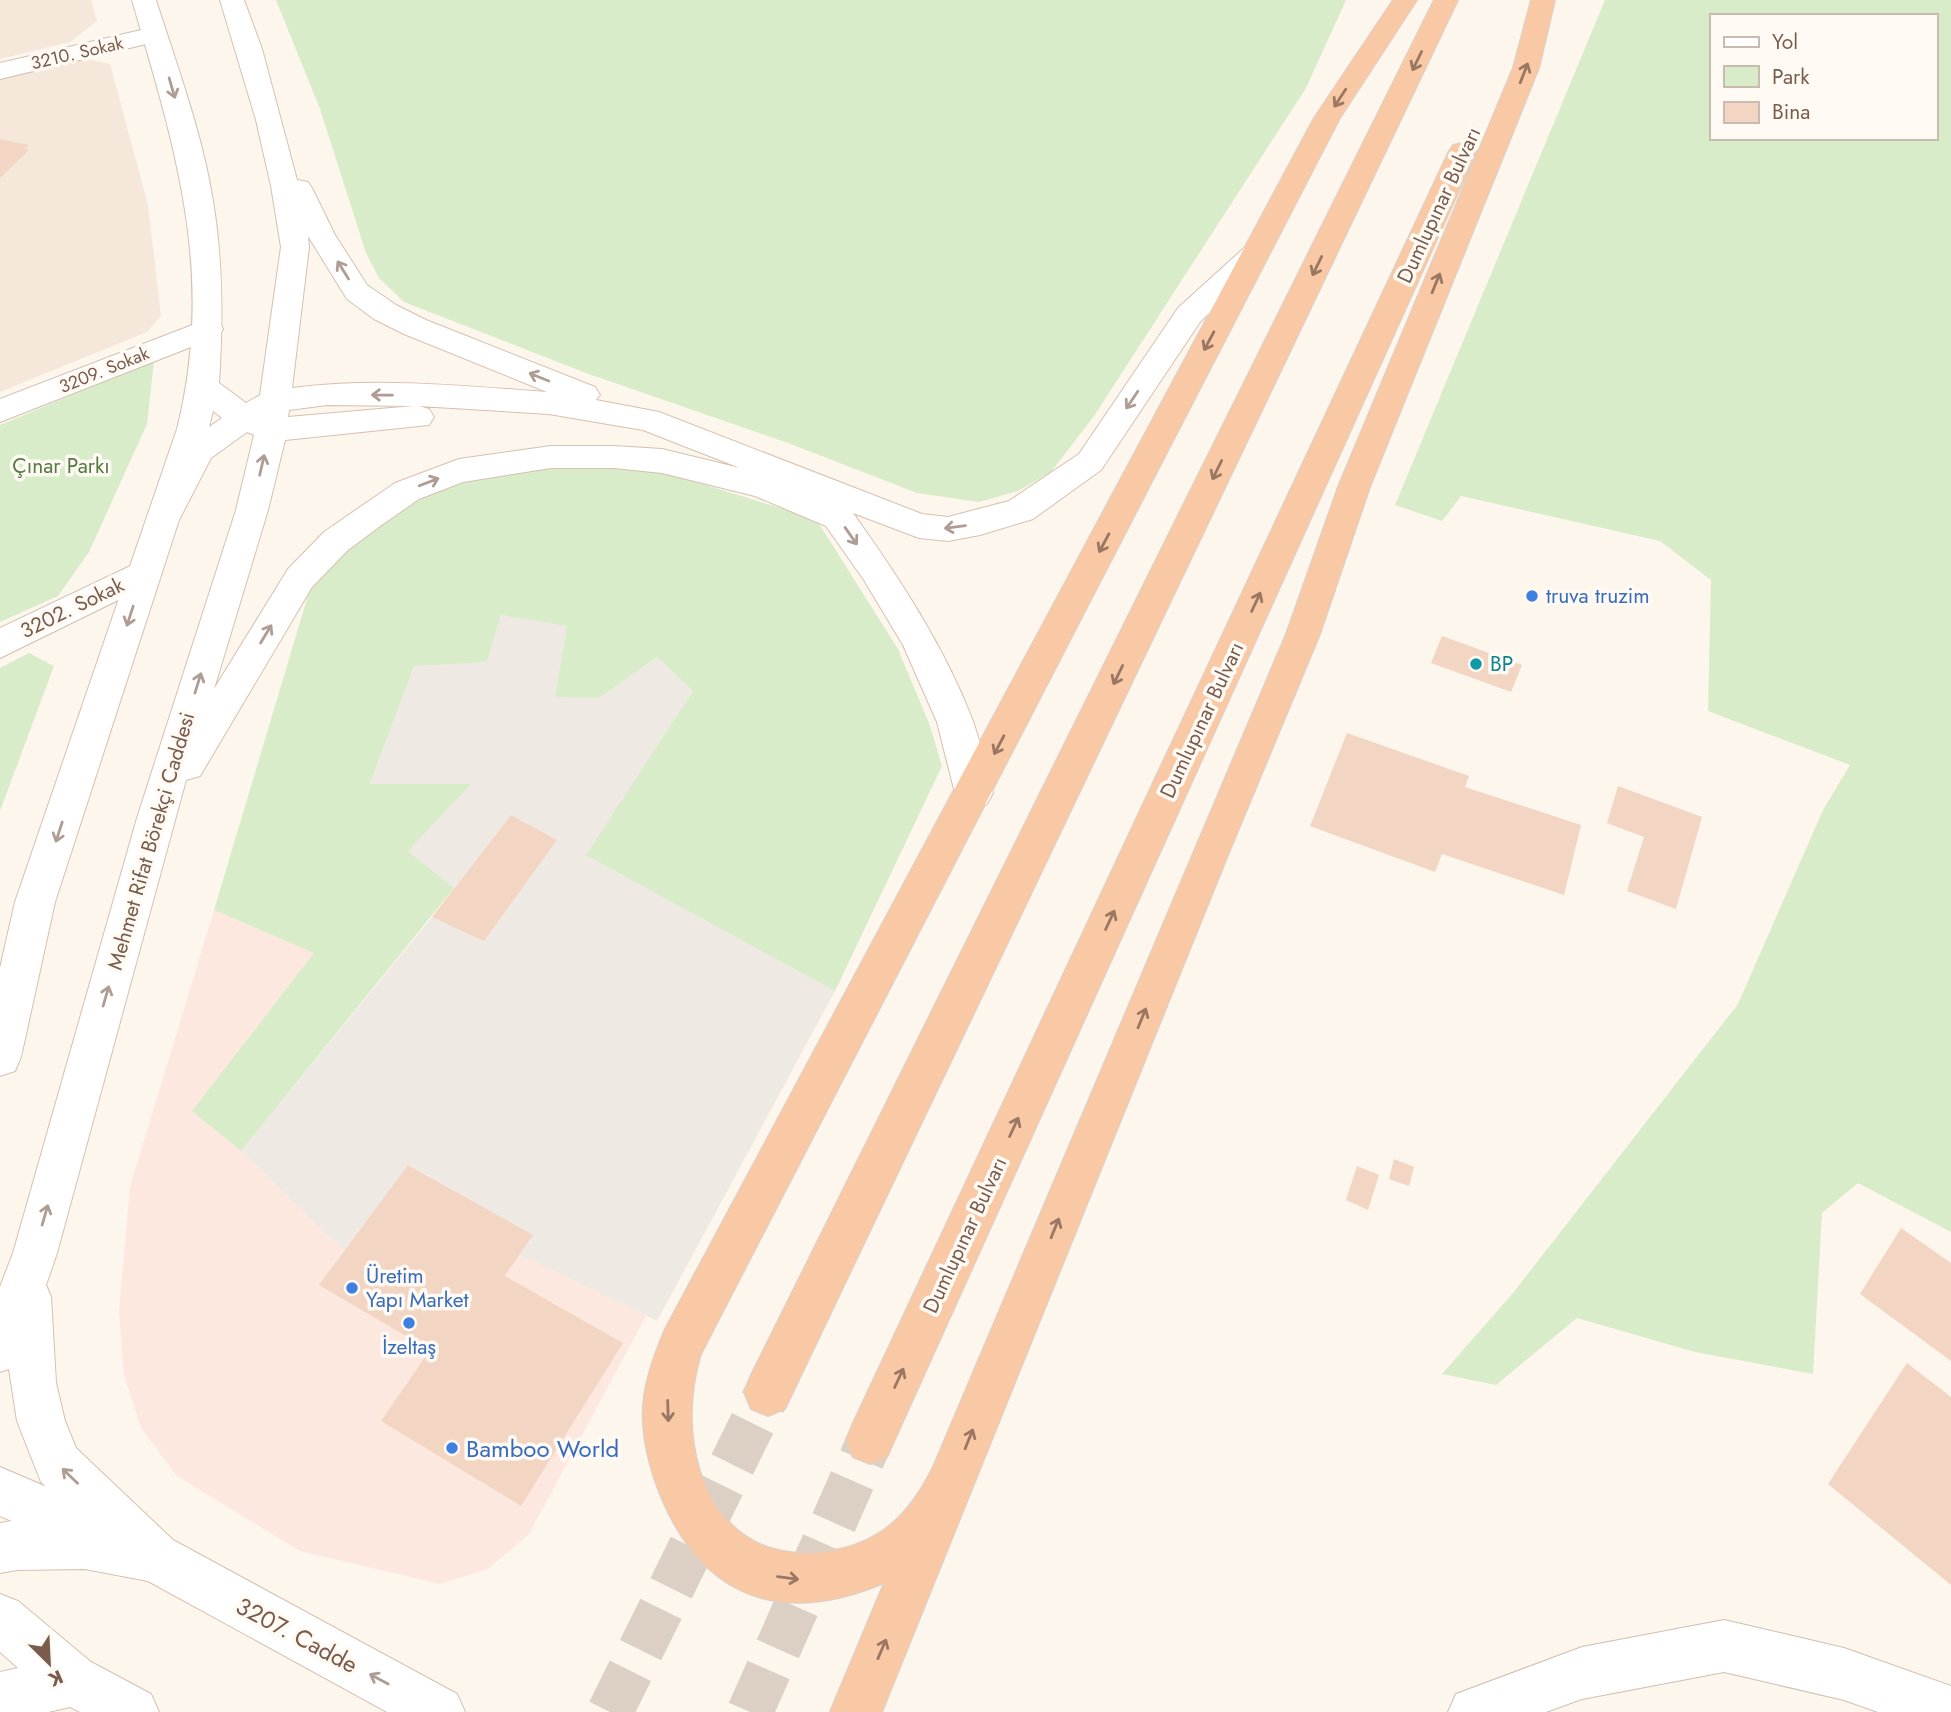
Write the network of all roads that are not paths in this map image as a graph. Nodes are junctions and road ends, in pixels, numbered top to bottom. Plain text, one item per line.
1 (144, 0) edge
2 (232, 0) edge
3 (1405, 0) edge
4 (1447, 0) edge
5 (1533, 0) edge
6 (1543, 0) edge
7 (154, 35) junction
8 (0, 71) edge
9 (271, 132) junction
10 (1254, 256) junction
11 (208, 329) junction
12 (202, 387) junction
13 (0, 411) edge
14 (263, 416) junction
15 (648, 420) junction
16 (763, 486) junction
17 (159, 527) junction
18 (145, 572) junction
19 (0, 644) edge
20 (974, 793) junction
21 (156, 818) junction
22 (35, 902) junction
23 (0, 972) edge
24 (0, 1057) edge
25 (35, 1253) junction
26 (0, 1349) edge
27 (768, 1392) tunnel mouth
28 (41, 1421) joint
29 (870, 1440) tunnel mouth
30 (951, 1482) junction
31 (0, 1491) edge
32 (0, 1548) edge
33 (155, 1558) junction
34 (0, 1619) edge
35 (73, 1680) junction
36 (0, 1698) edge
37 (133, 1712) edge
38 (439, 1712) edge
39 (856, 1712) edge
40 (1474, 1712) edge
41 (1951, 1712) edge

1 - 7 main road
2 - 9 main road, Mehmet Rifat Börekçi Caddesi
3 -> 10 highway
4 -> 27 highway
29 -> 5 highway, Dumlupınar Bulvarı
30 -> 6 highway
7 - 8 main road, 3210. Sokak
7 -> 11 main road
9 - 14 main road, Mehmet Rifat Börekçi Caddesi
15 -> 9 main road
10 -> 15 main road
10 -> 20 highway
11 - 12 main road
11 - 13 main road, 3209. Sokak
12 - 14 main road
12 - 17 main road
15 -> 14 main road
14 - 16 main road
14 - 17 main road
21 -> 14 main road, Mehmet Rifat Börekçi Caddesi
16 -> 20 main road
21 -> 16 main road
17 - 18 main road
18 - 19 main road, 3202. Sokak
18 -> 22 main road
20 -> 30 highway
25 -> 21 main road, Mehmet Rifat Börekçi Caddesi
22 - 23 main road
22 - 24 main road
25 - 26 main road, Mehmet Rifat Börekçi Caddesi
25 - 28 main road, Mehmet Rifat Börekçi Caddesi
33 -> 28 main road, 3207. Cadde
39 -> 30 highway
31 - 33 main road, 3207. Cadde
32 - 33 main road, 3207. Cadde
38 -> 33 main road, 3207. Cadde
34 - 35 main road
35 - 36 main road
35 - 37 main road
40 - 41 main road

